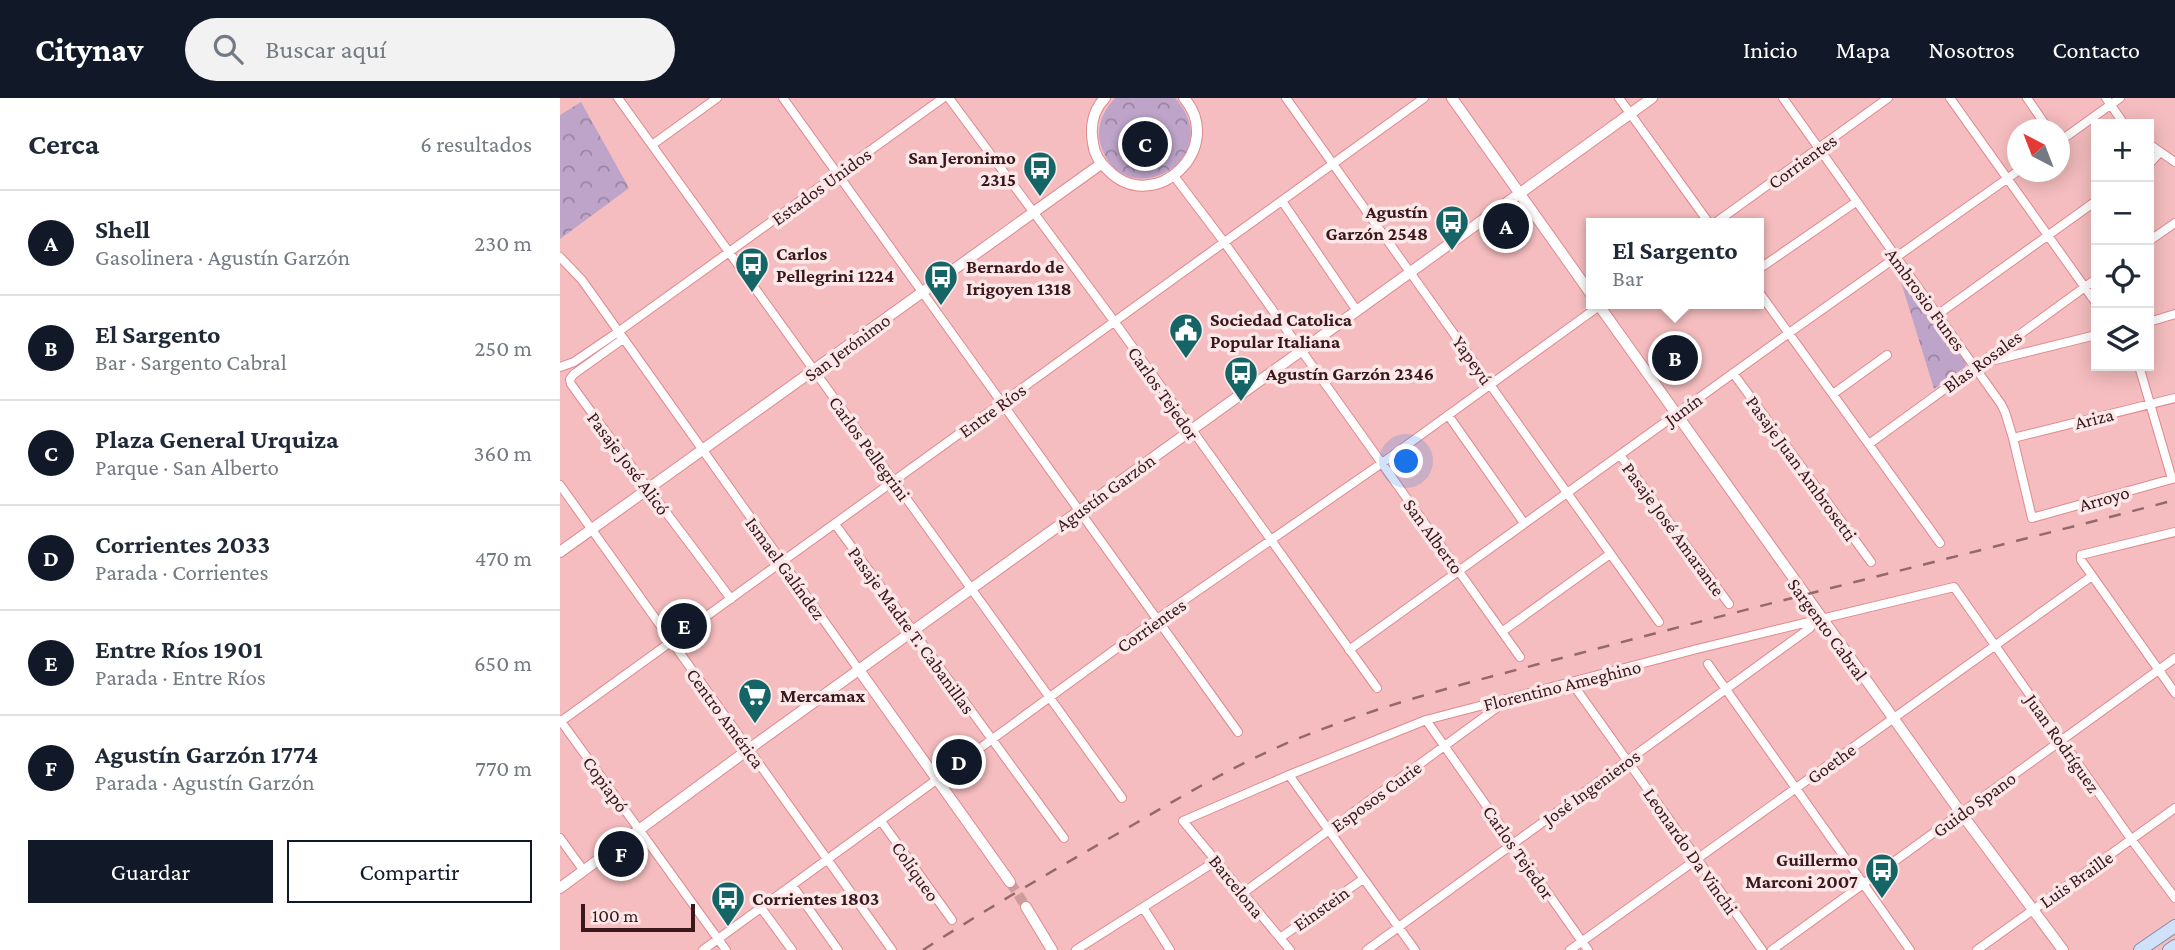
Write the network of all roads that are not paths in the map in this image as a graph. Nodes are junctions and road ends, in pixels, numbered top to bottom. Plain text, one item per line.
1 (618, 98) edge
2 (717, 98) edge
3 (783, 98) edge
4 (943, 98) edge
5 (949, 98) edge
6 (1105, 98) edge
7 (1286, 98) edge
8 (1424, 98) edge
9 (1452, 98) edge
10 (1619, 98) edge
11 (1652, 98) edge
12 (1783, 98) edge
13 (1888, 98) edge
14 (1950, 98) edge
15 (2027, 98) edge
16 (2120, 98) edge
17 (1187, 99) edge
18 (2108, 102) edge
19 (1631, 114) junction
20 (2041, 119) edge
21 (2120, 119) edge
22 (2070, 133) edge
23 (652, 145) junction
24 (1819, 148) junction
25 (2154, 148) edge
26 (2160, 152) junction
27 (2154, 159) edge
28 (2175, 162) edge
29 (1334, 163) junction
30 (1101, 164) junction
31 (838, 174) junction
32 (1174, 176) junction
33 (2006, 178) junction
34 (1519, 193) junction
35 (1282, 201) junction
36 (1856, 202) junction
37 (2091, 204) edge
38 (1033, 214) junction
39 (1705, 218) edge
40 (1722, 218) edge
41 (2175, 223) edge
42 (2047, 235) junction
43 (2154, 238) edge
44 (1224, 242) junction
45 (728, 253) junction
46 (560, 257) edge
47 (1895, 257) junction
48 (1764, 266) edge
49 (1411, 272) junction
50 (2091, 282) edge
51 (1586, 287) edge
52 (2084, 287) junction
53 (923, 293) junction
54 (2091, 296) edge
55 (1764, 299) edge
56 (1593, 309) edge
57 (1603, 309) edge
58 (1357, 311) junction
59 (2175, 314) edge
60 (1937, 315) junction
61 (2154, 320) edge
62 (1114, 321) junction
63 (1788, 333) junction
64 (620, 335) junction
65 (2091, 336) edge
66 (1301, 351) junction
67 (1887, 355) dead end
68 (1985, 359) junction
69 (1974, 366) junction
70 (560, 367) edge
71 (814, 371) junction
72 (2141, 371) edge
73 (1733, 373) junction
74 (1491, 385) junction
75 (1833, 394) junction
76 (2175, 398) edge
77 (1002, 402) junction
78 (2150, 404) junction
79 (1676, 414) junction
80 (1448, 415) junction
81 (1191, 431) junction
82 (2012, 438) junction
83 (1869, 444) junction
84 (702, 451) junction
85 (1620, 455) junction
86 (1382, 463) junction
87 (2173, 478) edge
88 (894, 480) junction
89 (560, 485) edge
90 (649, 489) junction
91 (1566, 493) junction
92 (1080, 511) junction
93 (2032, 518) joint
94 (1524, 523) junction
95 (835, 524) junction
96 (592, 530) junction
97 (2175, 532) edge
98 (1271, 542) junction
99 (1940, 543) dead end
100 (560, 554) edge
101 (1610, 554) junction
102 (782, 562) junction
103 (1871, 562) dead end
104 (1459, 570) junction
105 (2092, 576) junction
106 (1954, 587) joint
107 (971, 589) junction
108 (731, 599) junction
109 (1728, 604) dead end
110 (1157, 620) junction
111 (1817, 621) junction
112 (1659, 622) dead end
113 (913, 631) junction
114 (1503, 631) junction
115 (672, 642) junction
116 (1995, 646) junction
117 (1349, 650) junction
118 (1520, 657) dead end
119 (2175, 658) edge
120 (1708, 664) dead end
121 (859, 670) junction
122 (2158, 670) junction
123 (1572, 682) junction
124 (1377, 688) dead end
125 (1726, 689) junction
126 (2175, 693) edge
127 (1050, 698) junction
128 (1510, 699) junction
129 (1893, 719) junction
130 (1426, 720) junction
131 (560, 721) edge
132 (1238, 732) dead end
133 (992, 740) junction
134 (2062, 740) junction
135 (1444, 747) junction
136 (749, 749) junction
137 (1628, 760) junction
138 (1289, 775) junction
139 (938, 779) junction
140 (1796, 788) junction
141 (1122, 798) dead end
142 (2175, 808) edge
143 (1961, 813) junction
144 (881, 821) junction
145 (1183, 821) joint
146 (639, 830) junction
147 (1329, 831) junction
148 (560, 838) edge
149 (1064, 838) dead end
150 (2132, 839) junction
151 (1513, 844) junction
152 (1697, 859) junction
153 (828, 860) junction
154 (1216, 861) junction
155 (584, 871) junction
156 (1363, 879) junction
157 (1010, 882) tunnel mouth
158 (1863, 884) junction
159 (792, 885) junction
160 (560, 888) edge
161 (1243, 893) junction
162 (2175, 898) edge
163 (1026, 907) tunnel mouth
164 (761, 908) junction
165 (1143, 909) junction
166 (2033, 909) junction
167 (952, 920) dead end
168 (2175, 926) edge
169 (1398, 927) junction
170 (1280, 938) junction
171 (718, 939) junction
172 (1582, 942) junction
173 (2175, 946) edge
174 (703, 950) edge
175 (726, 950) edge
176 (792, 950) edge
177 (838, 950) edge
178 (892, 950) edge
179 (1052, 950) edge
180 (1076, 950) edge
181 (1170, 950) edge
182 (1290, 950) edge
183 (1367, 950) edge
184 (1415, 950) edge
185 (1570, 950) edge
186 (1588, 950) edge
187 (1762, 950) edge
188 (1772, 950) edge
189 (1910, 950) edge
190 (1977, 950) edge
191 (2063, 950) edge
192 (2140, 950) edge
193 (2169, 950) edge

1 - 23 street, Carlos Pellegrini
2 - 23 street
3 - 31 street
4 - 31 street, Estados Unidos
5 - 38 street, Carlos Tejedor
6 - 30 main road
7 - 29 street, Yapeyú
8 - 29 street, Entre Ríos
9 - 34 main road
10 - 19 street
11 - 19 main road, Agustín Garzón
12 - 24 street, Ambrosio Funes
13 - 24 street, Corrientes
14 - 33 street
15 - 20 street
16 - 18 street
17 - 32 main road
18 - 21 street
18 - 22 street
19 - 34 main road, Agustín Garzón
19 - 39 street
23 - 45 street, Carlos Pellegrini
24 - 36 street, Ambrosio Funes
24 - 40 street, Corrientes
25 - 26 street
26 - 27 street
26 - 28 street
29 - 35 street, Entre Ríos
29 - 49 street, Yapeyú
30 - 32 main road
30 - 38 main road, San Jerónimo
31 - 45 street, Estados Unidos
31 - 53 street
32 - 44 street, San Alberto
33 - 42 street
33 - 47 street, Junín
34 - 49 main road, Agustín Garzón
34 - 51 main road
35 - 44 street, Entre Ríos
35 - 58 street
36 - 47 street, Ambrosio Funes
36 - 48 street
37 - 42 street
38 - 53 main road, San Jerónimo
38 - 62 street, Carlos Tejedor
41 - 43 street
42 - 52 street
42 - 60 street
44 - 62 street, Entre Ríos
44 - 66 street, San Alberto
45 - 64 street, Estados Unidos
45 - 71 street, Carlos Pellegrini
46 - 64 street, Ismael Galíndez
47 - 60 street, Ambrosio Funes
47 - 63 street, Junín
49 - 58 main road, Agustín Garzón
49 - 74 street, Yapeyú
50 - 52 street, Blas Rosales
52 - 54 street
52 - 68 street, Blas Rosales
53 - 71 main road, San Jerónimo
53 - 77 street
55 - 63 street
56 - 74 street, Corrientes
57 - 79 main road, Sargento Cabral
58 - 66 main road, Agustín Garzón
59 - 61 street
60 - 69 street, Ambrosio Funes
62 - 77 street, Entre Ríos
62 - 81 street, Carlos Tejedor
63 - 73 street, Junín
63 - 75 street
64 - 70 street, Estados Unidos
64 - 84 street, Ismael Galíndez
64 - 90 street, Pasaje José Alicó
65 - 68 street
66 - 81 main road, Agustín Garzón
66 - 86 street, San Alberto
67 - 75 street
68 - 69 street, Blas Rosales
69 - 82 street, Ambrosio Funes
69 - 83 street, Blas Rosales
71 - 84 main road, San Jerónimo
71 - 88 street, Carlos Pellegrini
72 - 78 street
73 - 79 street, Junín
73 - 103 street, Pasaje Juan Ambrosetti
74 - 80 street, Corrientes
74 - 91 street, Yapeyú
75 - 83 street
76 - 78 street, Ariza
77 - 88 street, Entre Ríos
77 - 92 street
78 - 82 street, Ariza
78 - 87 street
79 - 85 street, Junín
79 - 111 main road, Sargento Cabral
80 - 86 street, Corrientes
80 - 94 street
81 - 92 main road, Agustín Garzón
81 - 98 street, Carlos Tejedor
82 - 93 street, Ambrosio Funes
83 - 99 street
84 - 90 main road, San Jerónimo
84 - 102 street, Ismael Galíndez
85 - 91 street, Junín
85 - 109 street, Pasaje José Amarante
86 - 98 street, Corrientes
86 - 104 street, San Alberto
87 - 93 street, Arroyo
88 - 95 street, Entre Ríos
88 - 107 street, Carlos Pellegrini
89 - 96 street, Centro América
90 - 96 main road, San Jerónimo
90 - 108 street, Pasaje José Alicó
91 - 94 street, Junín
91 - 101 street, Yapeyú
92 - 107 main road, Agustín Garzón
92 - 110 street
94 - 104 street, Junín
95 - 102 street, Entre Ríos
95 - 113 street, Pasaje Madre T. Cabanillas
96 - 100 main road, San Jerónimo
96 - 115 street, Centro América
97 - 105 street
98 - 110 street, Corrientes
98 - 117 street, Carlos Tejedor
101 - 112 street, Yapeyú
101 - 114 street
102 - 108 street, Entre Ríos
102 - 121 street, Ismael Galíndez
104 - 114 street, San Alberto
104 - 117 street, Junín
105 - 116 street, Goethe
105 - 122 street
106 - 111 street, Florentino Ameghino
106 - 116 street, Juan Rodríguez
107 - 113 main road, Agustín Garzón
107 - 127 street, Carlos Pellegrini
108 - 115 street, Entre Ríos
110 - 127 street, Corrientes
110 - 132 street
111 - 123 street, Florentino Ameghino
111 - 125 street, José Ingenieros
111 - 129 main road, Sargento Cabral
113 - 121 main road, Agustín Garzón
113 - 133 street, Pasaje Madre T. Cabanillas
114 - 118 street, San Alberto
115 - 131 street, Entre Ríos
115 - 136 street, Centro América
116 - 129 street, Goethe
116 - 134 street, Juan Rodríguez
117 - 124 street, Carlos Tejedor
119 - 122 street, Guido Spano
120 - 125 street
121 - 136 main road, Agustín Garzón
121 - 139 main road, Ismael Galíndez
122 - 126 street
122 - 134 street, Guido Spano
123 - 128 street, Florentino Ameghino
123 - 137 street, Leonardo Da Vinchi
125 - 137 street, José Ingenieros
125 - 140 street
127 - 133 street, Corrientes
127 - 141 street, Carlos Pellegrini
128 - 130 street, Florentino Ameghino
128 - 135 street, Esposos Curie
129 - 140 street, Goethe
129 - 143 main road, Sargento Cabral
130 - 135 street, Carlos Tejedor
130 - 138 street, Florentino Ameghino
131 - 146 street, Copiapó
133 - 139 street, Corrientes
133 - 149 street, Pasaje Madre T. Cabanillas
134 - 143 street, Guido Spano
134 - 150 street, Juan Rodríguez
135 - 147 street, Esposos Curie
135 - 151 street, Carlos Tejedor
136 - 146 main road, Agustín Garzón
136 - 153 street, Centro América
137 - 151 street, José Ingenieros
137 - 152 street, Leonardo Da Vinchi
138 - 145 street, Florentino Ameghino
138 - 147 street
139 - 144 street, Corrientes
139 - 157 main road, Ismael Galíndez
140 - 152 street, Goethe
140 - 158 street
142 - 150 street, Luis Braille
143 - 158 street, Guido Spano
143 - 166 main road, Sargento Cabral
144 - 153 street, Corrientes
144 - 167 street, Coliqueo
145 - 154 street, Barcelona
146 - 155 main road, Agustín Garzón
146 - 171 street, Copiapó
147 - 156 street
147 - 161 street, Esposos Curie
148 - 155 street
150 - 162 street, Juan Rodríguez
150 - 166 street, Luis Braille
151 - 169 street, José Ingenieros
151 - 172 street, Carlos Tejedor
152 - 172 street, Goethe
152 - 187 street, Leonardo Da Vinchi
153 - 159 street, Corrientes
153 - 178 street, Centro América
154 - 161 street, Barcelona
154 - 165 street
155 - 160 main road, Agustín Garzón
156 - 169 street
156 - 170 street, Einstein
158 - 188 street, Guido Spano
158 - 189 street
159 - 164 street, Corrientes
159 - 177 street
161 - 170 street, Barcelona
163 - 179 main road
164 - 171 street, Corrientes
164 - 176 street
165 - 180 street
165 - 181 street
166 - 190 street, Luis Braille
166 - 191 main road, Sargento Cabral
168 - 192 main road
169 - 183 street, José Ingenieros
169 - 184 street
170 - 182 street, Barcelona
171 - 174 street, Corrientes
171 - 175 street, Copiapó
172 - 185 street, Goethe
172 - 186 street, Carlos Tejedor
173 - 193 main road

